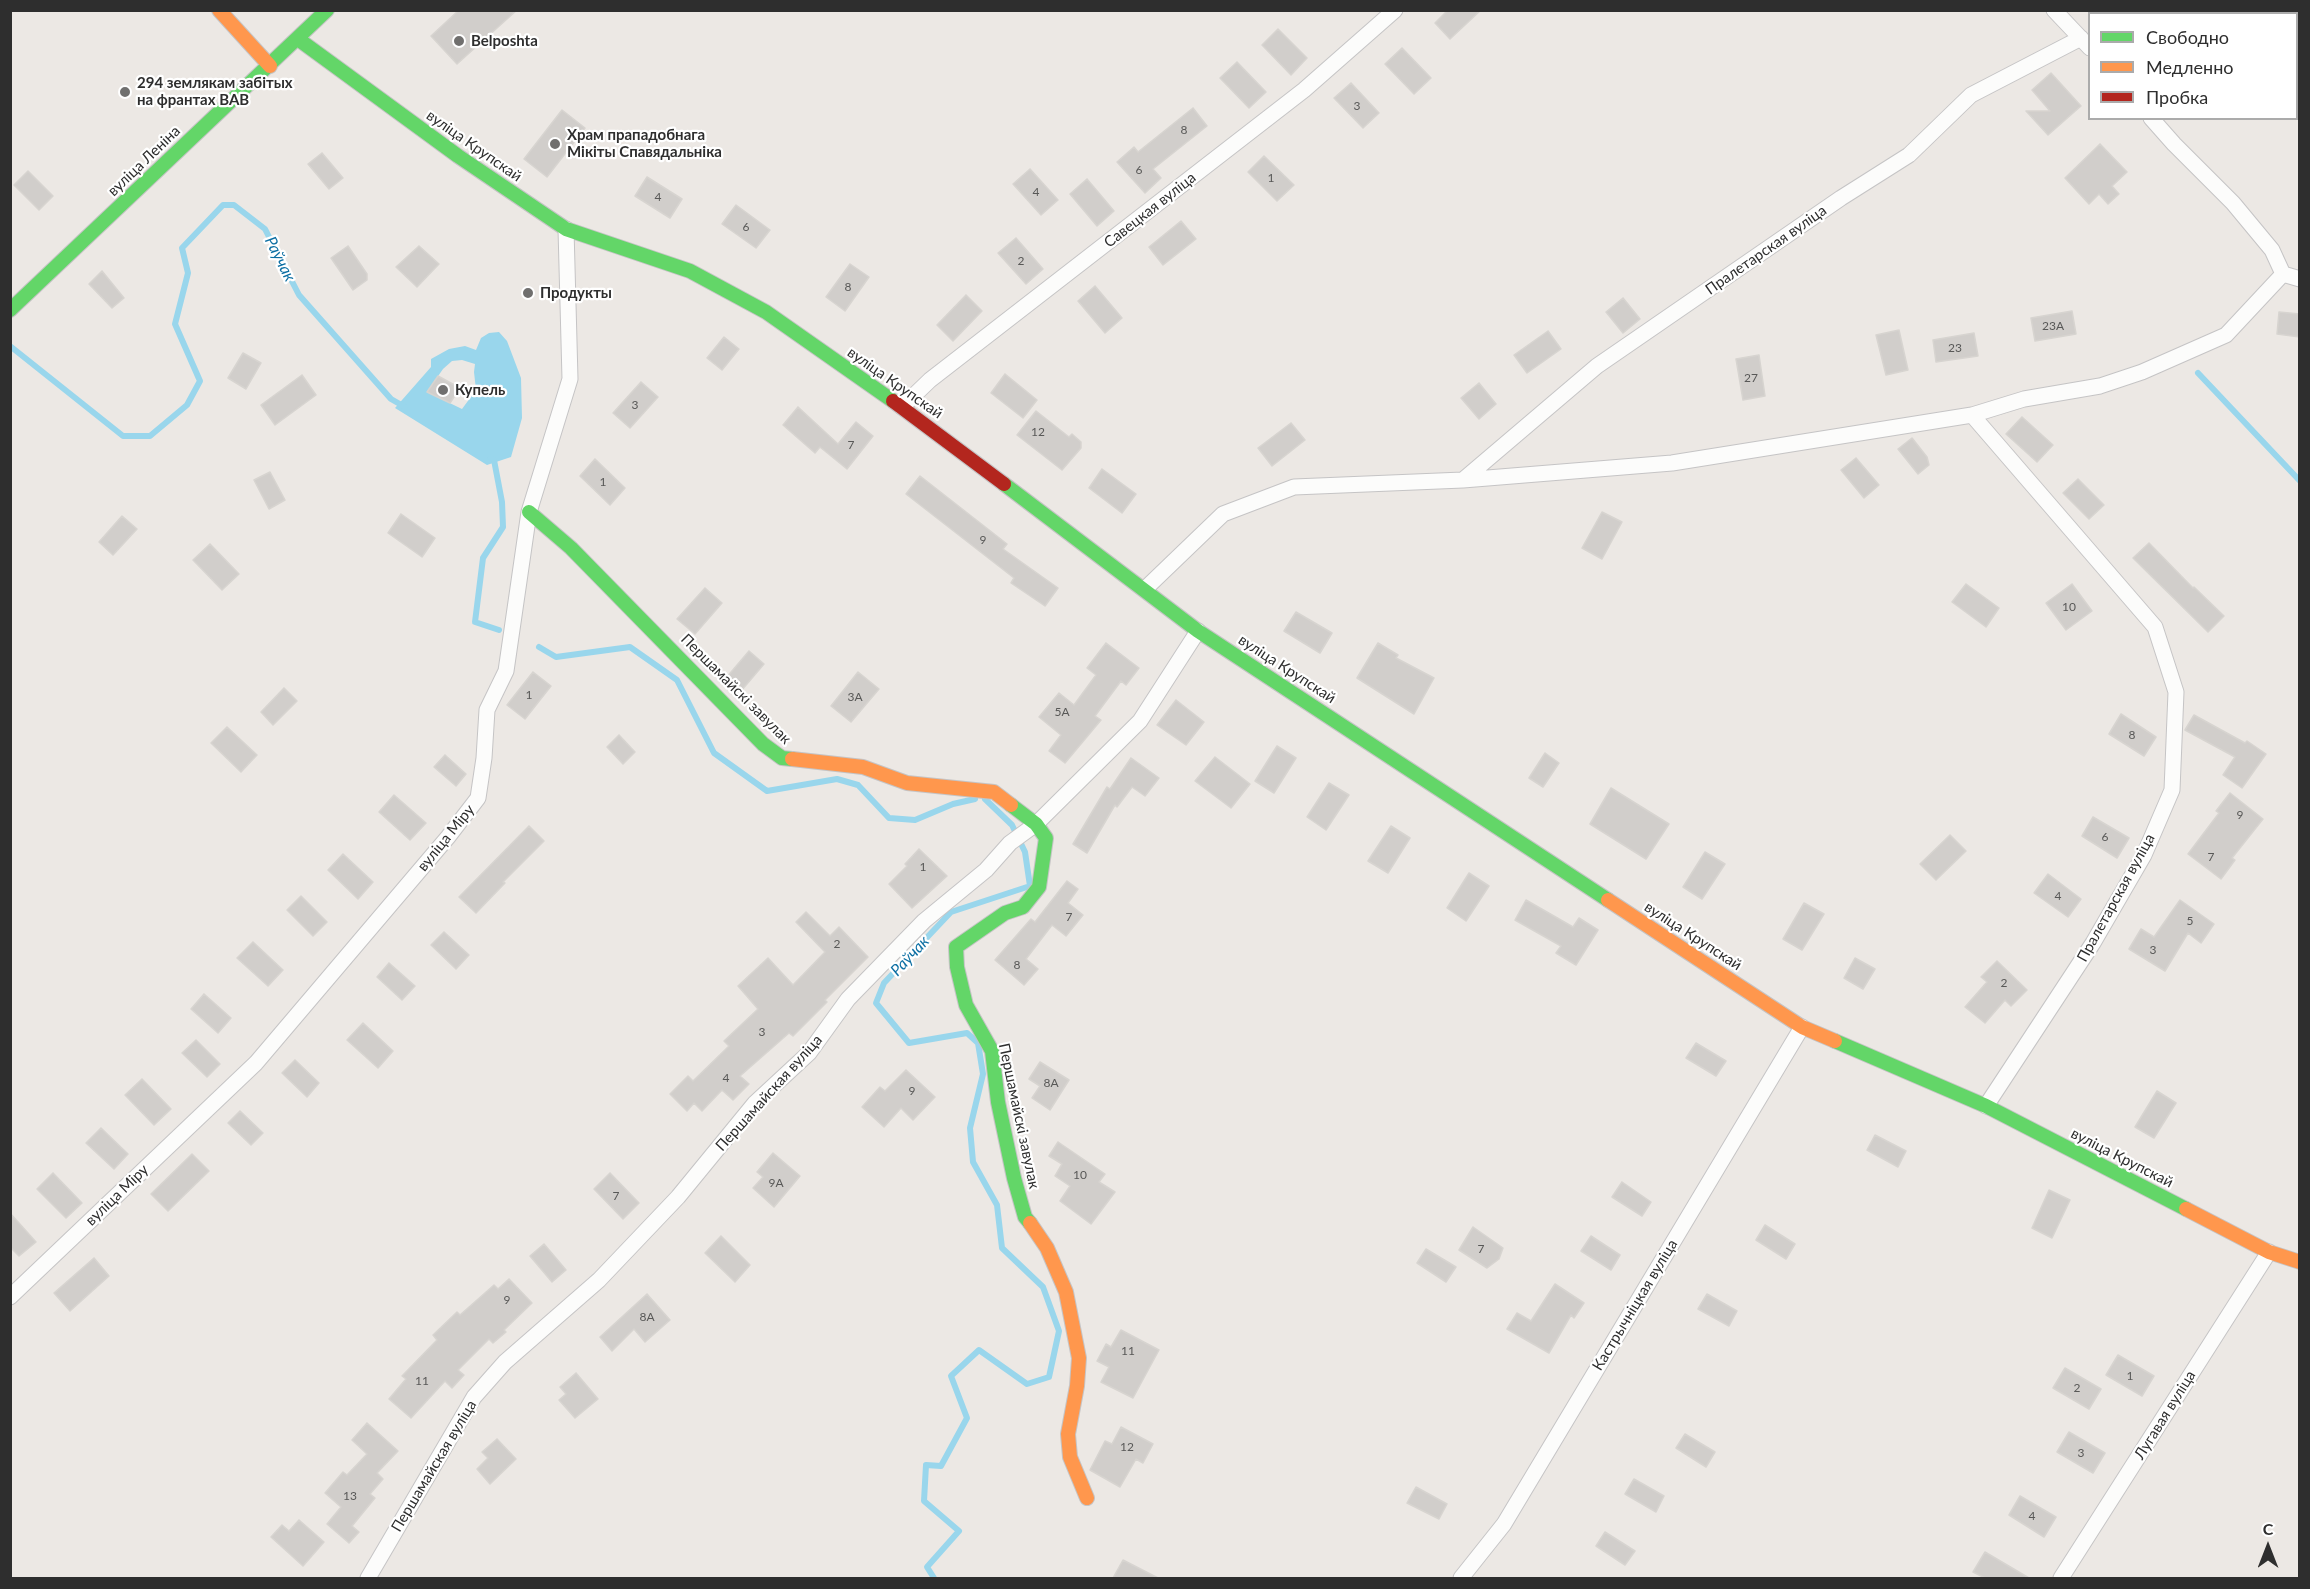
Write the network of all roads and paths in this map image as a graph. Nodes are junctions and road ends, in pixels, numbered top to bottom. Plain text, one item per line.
1 (219, 10) edge
2 (327, 10) edge
3 (1395, 10) edge
4 (2054, 10) edge
5 (298, 39) junction
6 (2085, 43) edge
7 (270, 66) junction
8 (2153, 120) edge
9 (566, 229) junction
10 (2283, 274) junction
11 (2300, 279) edge
12 (10, 310) edge
13 (902, 407) junction
14 (1972, 415) junction
15 (1463, 480) junction
16 (529, 512) junction
17 (1145, 589) junction
18 (1198, 631) junction
19 (1031, 827) junction
20 (1802, 1027) junction
21 (1986, 1106) junction
22 (2269, 1252) junction
23 (2300, 1262) edge
24 (10, 1297) edge
25 (1087, 1498) dead end
26 (368, 1578) edge
27 (1461, 1578) edge
28 (2061, 1578) edge

1 - 7 street
2 - 5 street, вуліца Леніна
3 - 13 street, Савецкая вуліца
4 - 6 street
5 - 7 street, вуліца Леніна
5 - 9 street, вуліца Крупскай
6 - 15 street, Пралетарская вуліца
7 - 12 street, вуліца Леніна
8 - 10 street
9 - 13 street, вуліца Крупскай
9 - 16 street, вуліца Міру
10 - 11 street
10 - 14 street
13 - 17 street, вуліца Крупскай
14 - 15 street
14 - 21 street, Пралетарская вуліца
15 - 17 street
16 - 19 street, Першамайскі завулак
16 - 24 street, вуліца Міру
17 - 18 street, вуліца Крупскай
18 - 19 street, Першамайская вуліца
18 - 20 street, вуліца Крупскай
19 - 25 street, Першамайскі завулак
19 - 26 street, Першамайская вуліца
20 - 21 street, вуліца Крупскай
20 - 27 street, Кастрычніцкая вуліца
21 - 22 street, вуліца Крупскай
22 - 23 street, вуліца Крупскай
22 - 28 street, Лугавая вуліца

